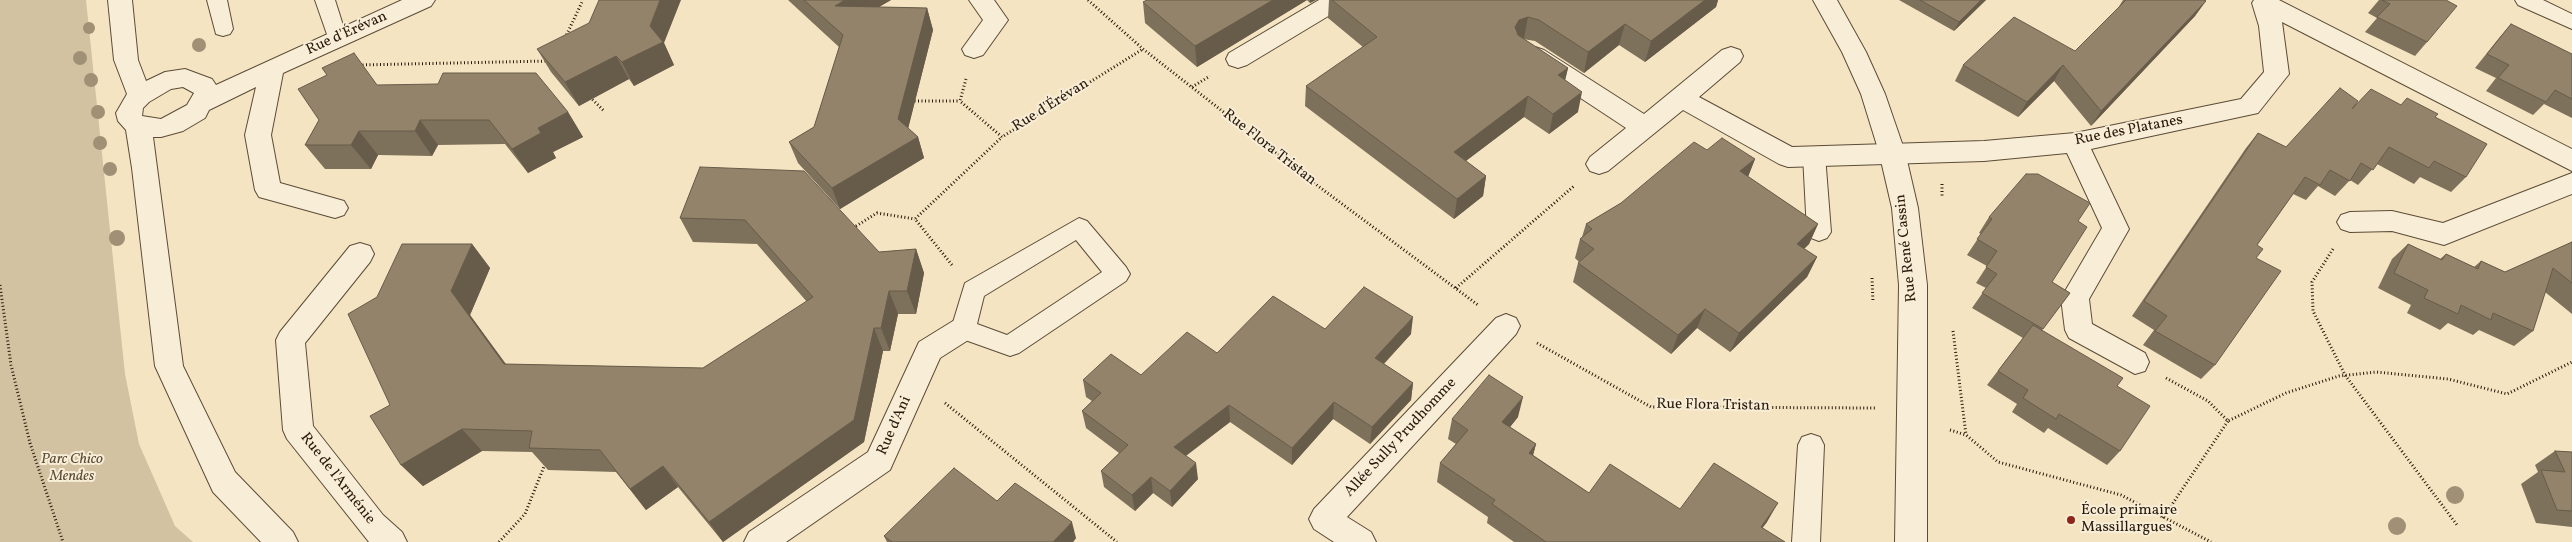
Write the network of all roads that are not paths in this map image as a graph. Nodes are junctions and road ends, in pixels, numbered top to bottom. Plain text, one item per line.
1 (120, 0) edge
2 (217, 0) edge
3 (325, 0) edge
4 (423, 0) edge
5 (981, 0) edge
6 (1338, 0) edge
7 (1825, 0) edge
8 (2525, 0) edge
9 (2265, 2) edge
10 (2572, 22) edge
11 (223, 29) dead end
12 (337, 38) junction
13 (974, 49) road end
14 (1524, 49) edge
15 (1731, 56) dead end
16 (1238, 59) dead end
17 (126, 60) junction
18 (272, 68) junction
19 (165, 81) junction
20 (198, 91) junction
21 (140, 96) junction
22 (1681, 98) junction
23 (174, 124) junction
24 (138, 126) junction
25 (1644, 128) junction
26 (2075, 143) junction
27 (1892, 152) junction
28 (1814, 154) junction
29 (2572, 161) edge
30 (1599, 164) road end
31 (145, 168) junction
32 (2572, 183) edge
33 (335, 208) dead end
34 (2350, 222) road end
35 (1819, 232) dead end
36 (360, 254) dead end
37 (1506, 326) road end
38 (963, 330) junction
39 (2135, 362) road end
40 (1811, 445) dead end
41 (282, 542) edge
42 (391, 542) edge
43 (760, 542) edge
44 (1360, 542) edge
45 (1806, 542) edge
46 (1911, 542) edge

1 - 17 street
2 - 11 lane
3 - 12 lane
4 - 12 street, Rue d'Érévan
5 - 13 street
6 - 16 street
7 - 27 street, Rue René Cassin
8 - 10 lane
9 - 26 street, Rue des Platanes
9 - 29 street, Rue des Platanes
12 - 18 street, Rue d'Érévan
14 - 25 street
15 - 22 street
17 - 19 street
17 - 21 street
18 - 20 street, Rue d'Érévan
18 - 33 street
19 - 20 street
19 - 21 street
20 - 23 street
21 - 24 street
22 - 25 street
22 - 28 street
23 - 24 street
23 - 31 street
24 - 31 street
25 - 30 street
26 - 27 street, Rue des Platanes
26 - 39 street
27 - 28 street
27 - 46 street, Rue René Cassin
28 - 35 lane
31 - 41 street
32 - 34 street
36 - 42 street, Rue de l'Arménie
37 - 44 street, Allée Sully Prudhomme
38 - 38 lane
38 - 43 street, Rue d'Ani
40 - 45 lane

